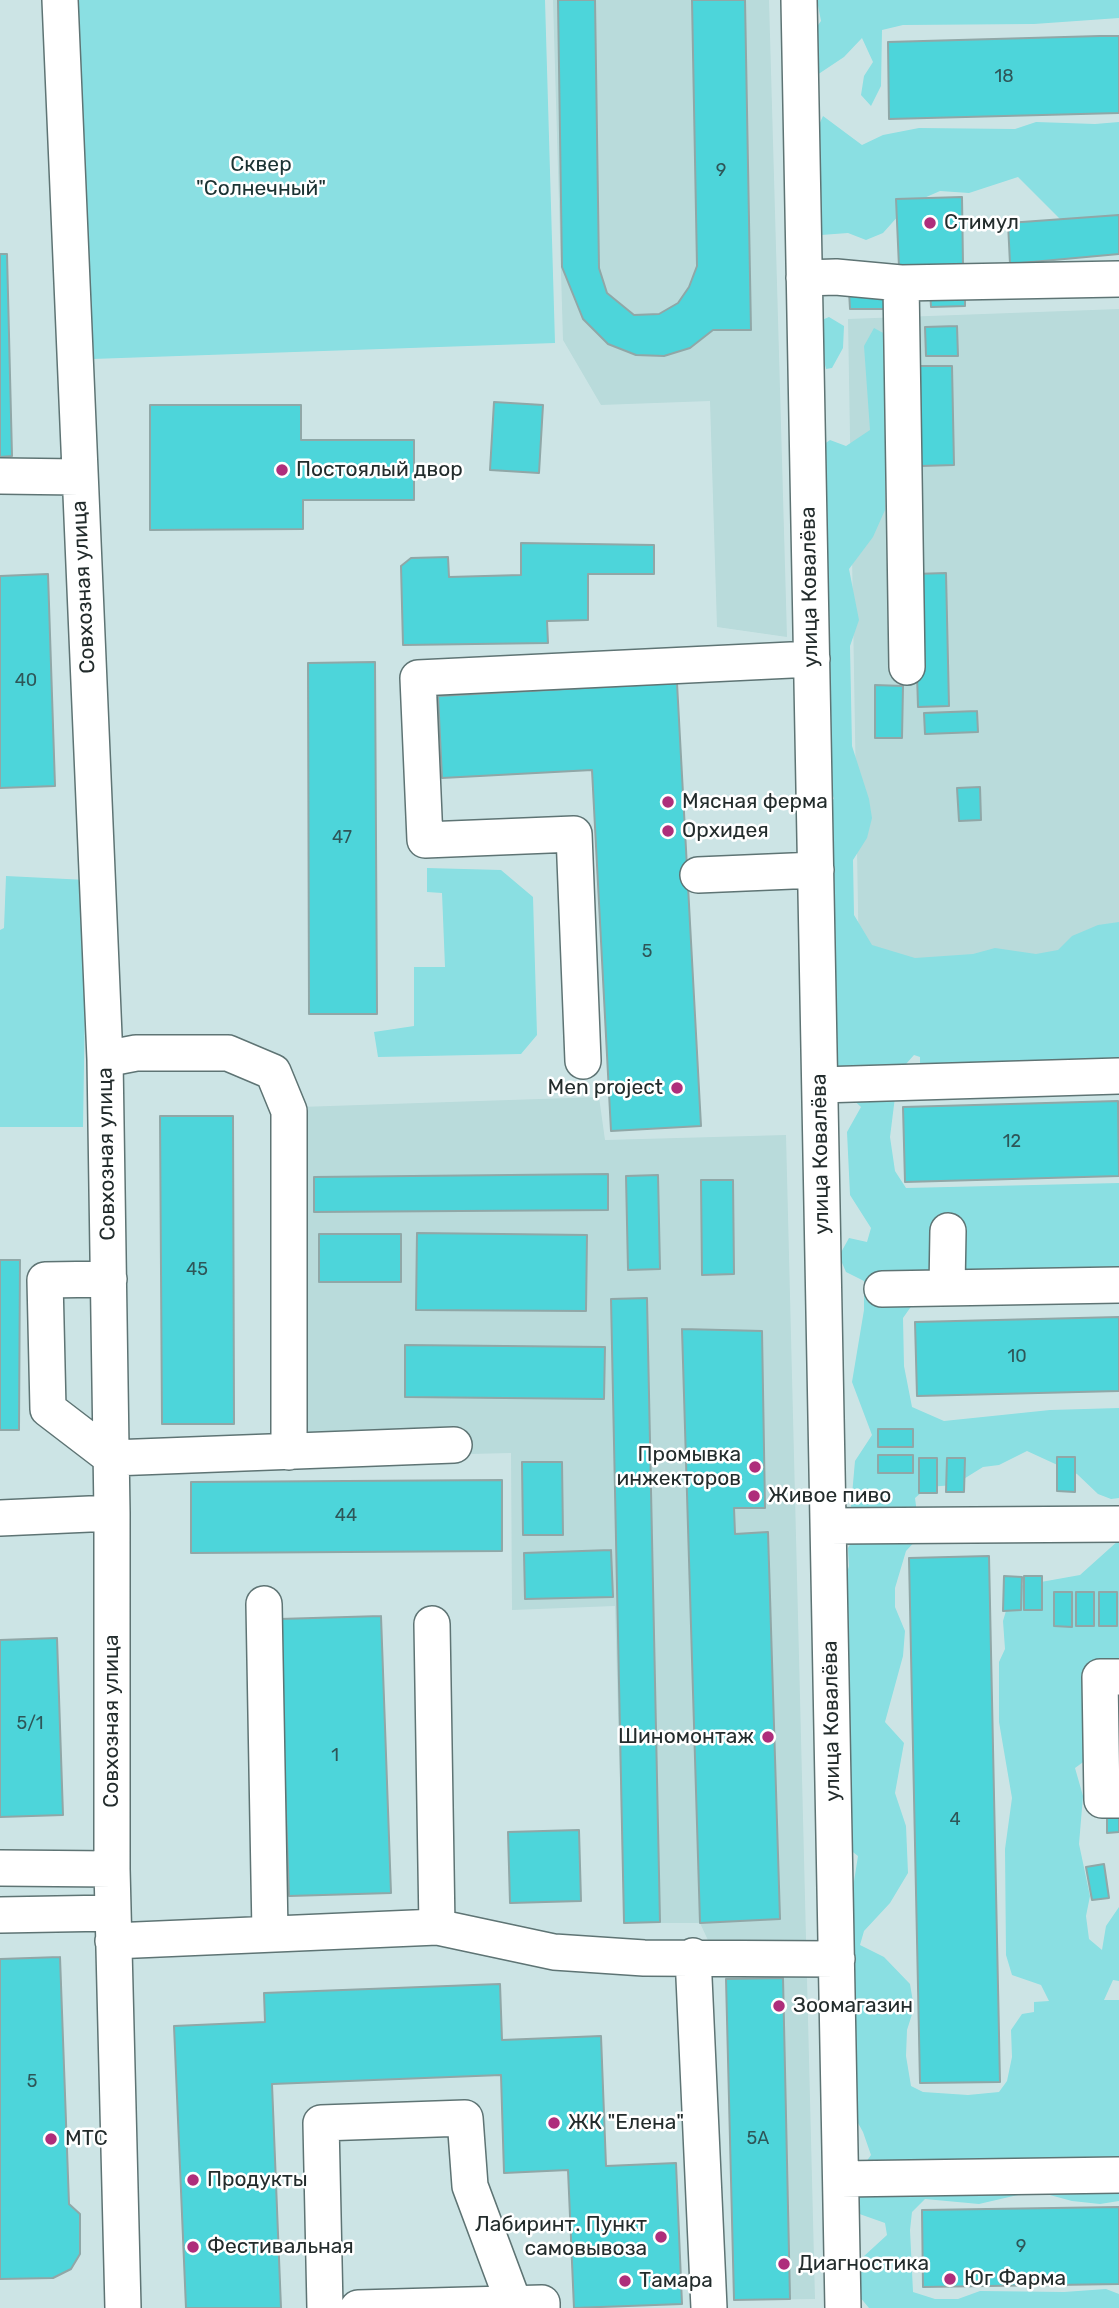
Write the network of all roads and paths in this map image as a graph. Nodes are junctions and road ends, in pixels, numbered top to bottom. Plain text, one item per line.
1 (60, 0) edge
2 (799, 0) edge
3 (804, 278) junction
4 (1119, 279) edge
5 (901, 283) junction
6 (0, 476) edge
7 (79, 477) junction
8 (812, 659) junction
9 (907, 667) dead end
10 (816, 870) junction
11 (698, 875) dead end
12 (105, 1059) junction
13 (583, 1061) dead end
14 (1119, 1076) edge
15 (820, 1085) junction
16 (948, 1231) dead end
17 (109, 1279) junction
18 (1119, 1285) edge
19 (947, 1288) junction
20 (882, 1289) dead end
21 (454, 1445) dead end
22 (289, 1452) junction
23 (111, 1458) junction
24 (112, 1513) junction
25 (0, 1518) edge
26 (1119, 1524) edge
27 (829, 1526) junction
28 (264, 1604) dead end
29 (432, 1623) dead end
30 (1119, 1676) edge
31 (1119, 1800) edge
32 (0, 1868) edge
33 (112, 1870) junction
34 (0, 1915) edge
35 (113, 1927) junction
36 (437, 1927) junction
37 (270, 1933) junction
38 (693, 1956) junction
39 (836, 1959) junction
40 (1119, 2175) edge
41 (841, 2179) junction
42 (528, 2306) edge
43 (123, 2308) edge
44 (325, 2308) edge
45 (358, 2308) edge
46 (709, 2308) edge
47 (843, 2308) edge

1 - 7 street, Совхозная улица
2 - 3 street, улица Ковалёва
3 - 5 street
3 - 8 street, улица Ковалёва
4 - 5 street
5 - 9 street
6 - 7 street
7 - 12 street, Совхозная улица
8 - 10 street, улица Ковалёва
8 - 13 street
10 - 11 street
10 - 15 street, улица Ковалёва
12 - 17 street, Совхозная улица
12 - 22 street
14 - 15 street
15 - 27 street, улица Ковалёва
16 - 19 street
17 - 23 street, Совхозная улица
17 - 23 street
18 - 19 street
19 - 20 street
21 - 22 street
22 - 23 street
23 - 24 street, Совхозная улица
24 - 25 street
24 - 33 street, Совхозная улица
26 - 27 street
27 - 39 street, улица Ковалёва
28 - 37 street
29 - 36 street
30 - 31 street
32 - 33 street
33 - 35 street, Совхозная улица
34 - 35 street
35 - 37 street
35 - 43 street, Совхозная улица
36 - 37 street
36 - 38 street
38 - 39 street
38 - 46 street
39 - 41 street, улица Ковалёва
40 - 41 street
41 - 47 street, улица Ковалёва
42 - 44 street
42 - 45 street

